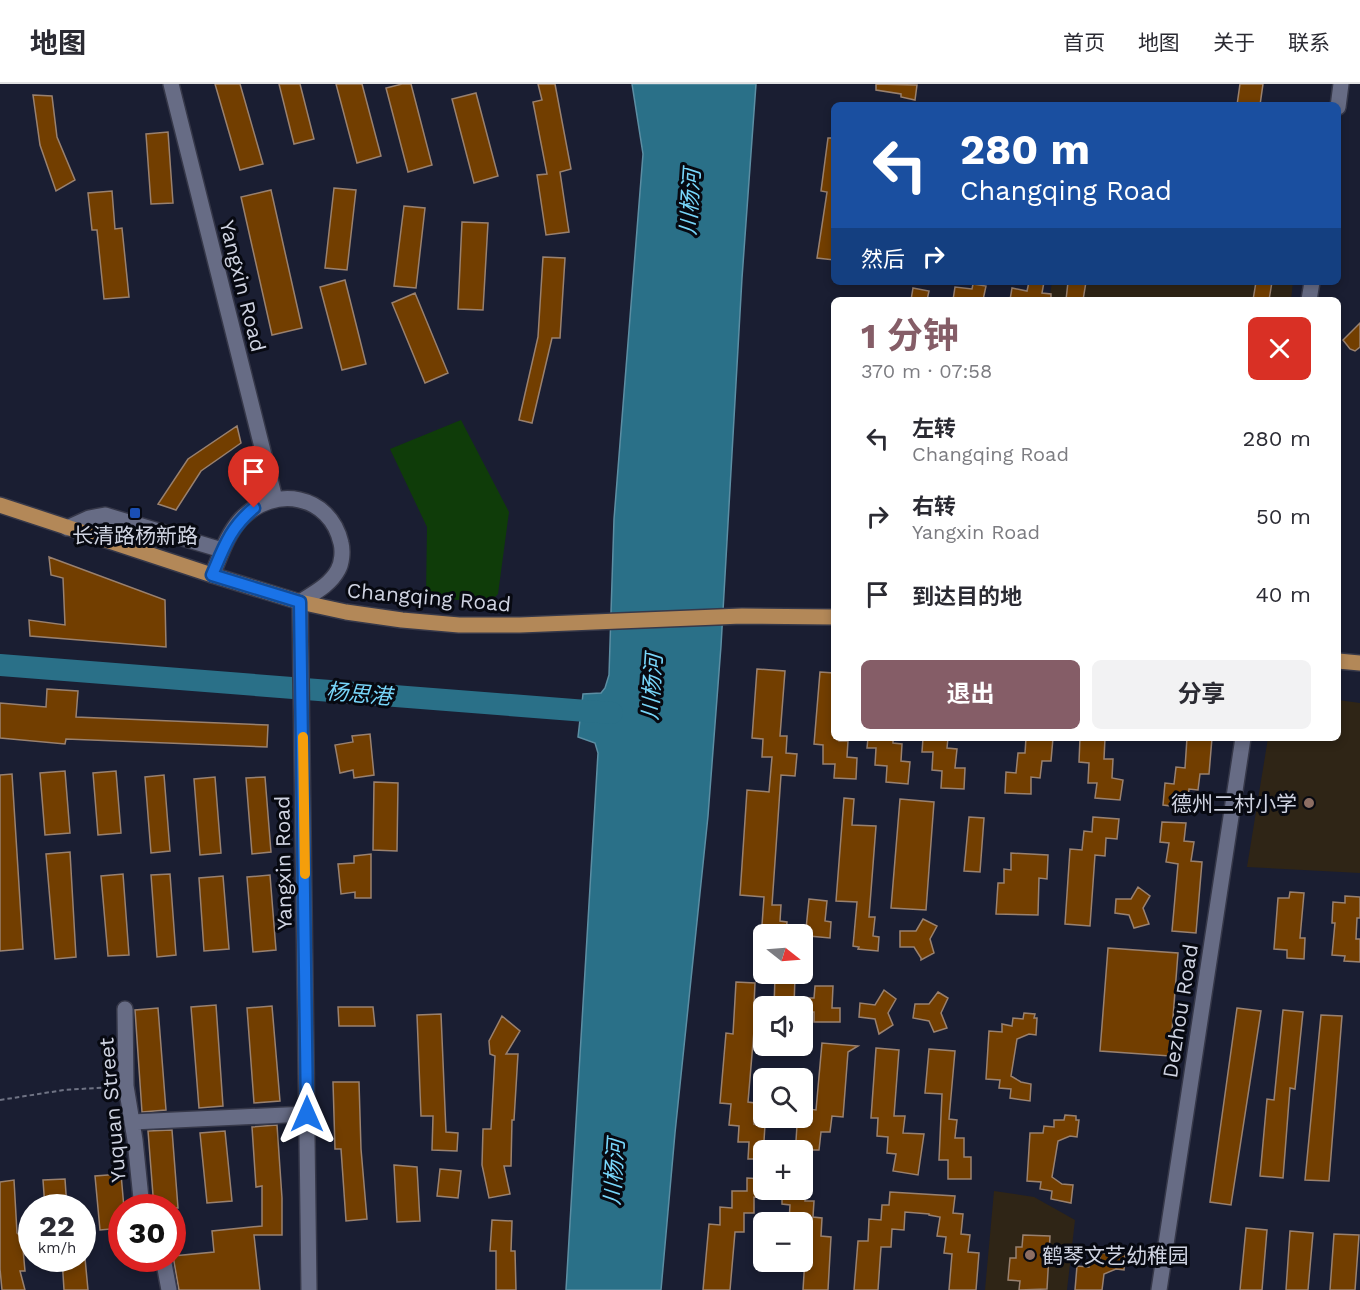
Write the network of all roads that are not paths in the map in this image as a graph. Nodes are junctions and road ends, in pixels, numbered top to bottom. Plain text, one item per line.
1 (171, 84) edge
2 (1341, 84) edge
3 (1339, 102) edge
4 (275, 499) junction
5 (0, 505) edge
6 (67, 528) junction
7 (222, 550) junction
8 (212, 575) junction
9 (300, 602) junction
10 (831, 617) edge
11 (1341, 661) edge
12 (1360, 663) edge
13 (1243, 741) edge
14 (125, 1009) dead end
15 (307, 1114) junction
16 (132, 1122) junction
17 (141, 1194) edge
18 (167, 1272) edge
19 (170, 1290) edge
20 (309, 1290) edge
21 (1158, 1290) edge

1 - 4 street, Yangxin Road
2 - 3 street
4 - 7 street
4 - 9 street
5 - 6 main road, Changqing Road
6 - 7 street
6 - 8 main road, Changqing Road
7 - 8 street
8 - 9 main road, Changqing Road
9 - 10 main road, Changqing Road
9 - 15 street, Yangxin Road
11 - 12 main road
13 - 21 street, Dezhou Road
14 - 16 street, Yuquan Street
15 - 16 street
15 - 20 street, Yangxin Road
16 - 17 street, Yuquan Street
18 - 19 street

